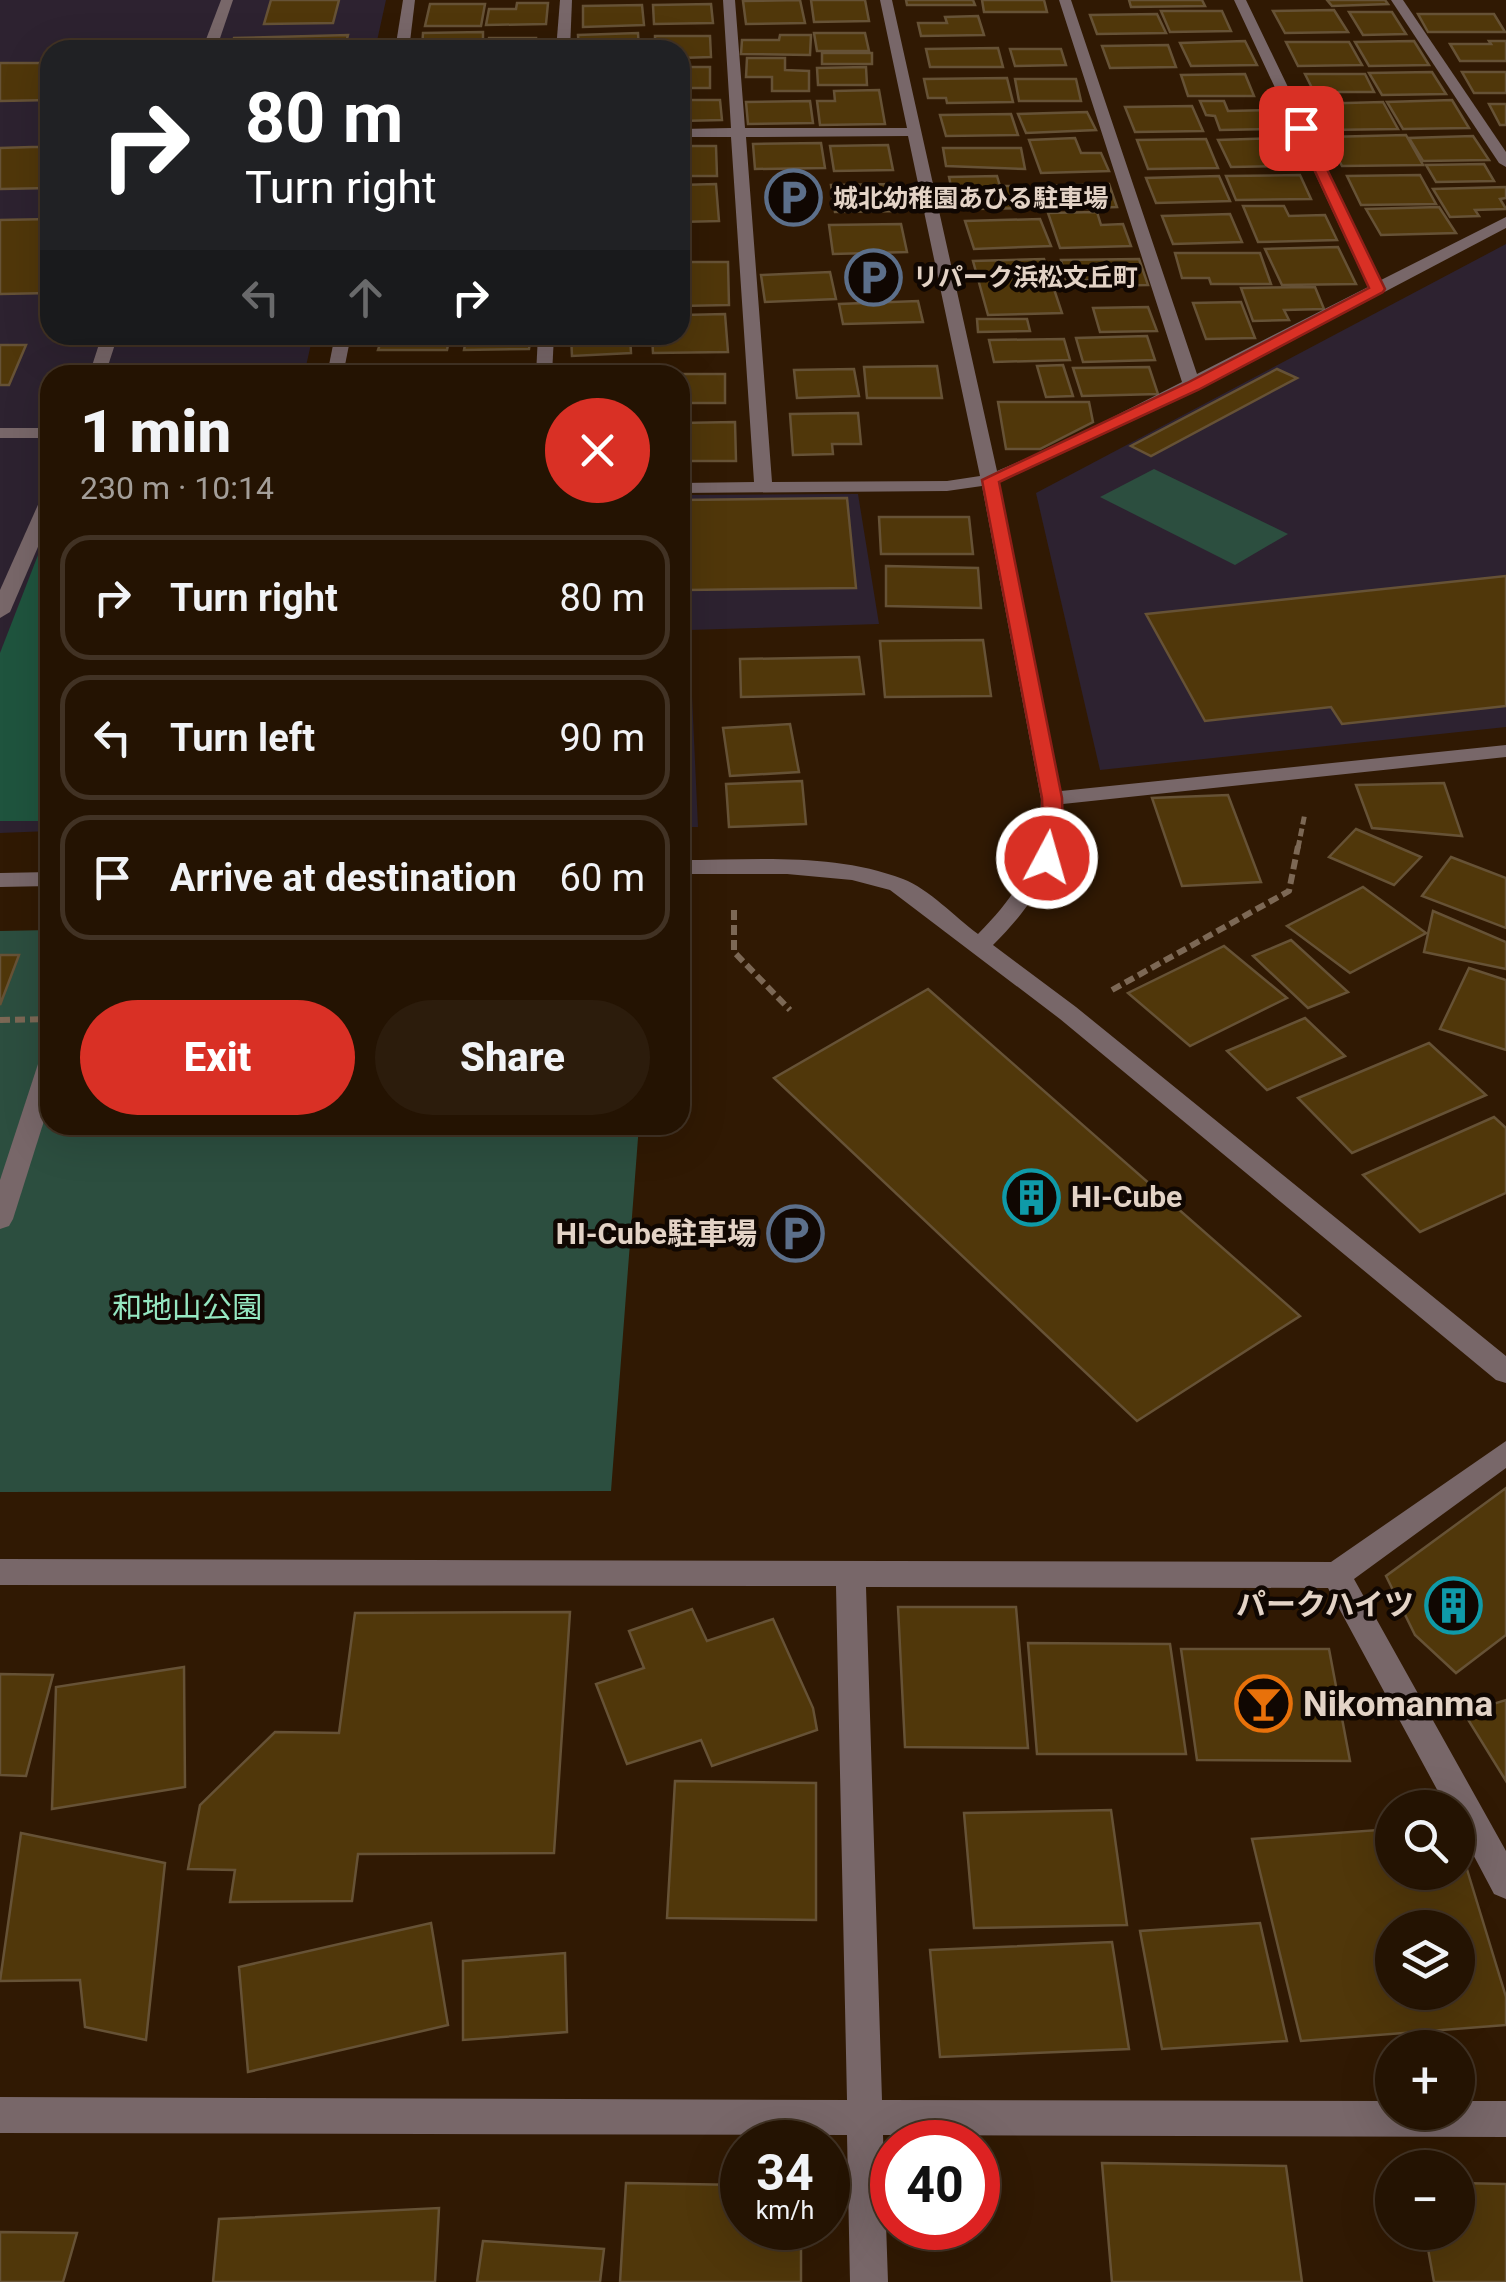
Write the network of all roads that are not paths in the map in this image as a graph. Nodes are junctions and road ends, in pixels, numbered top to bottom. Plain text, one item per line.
1 (227, 0) edge
2 (409, 0) edge
3 (566, 0) edge
4 (730, 0) edge
5 (886, 0) edge
6 (1065, 0) edge
7 (1240, 0) edge
8 (1397, 0) edge
9 (212, 40) edge
10 (403, 40) edge
11 (564, 40) edge
12 (740, 132) junction
13 (912, 132) junction
14 (690, 134) edge
15 (1506, 163) edge
16 (1506, 222) edge
17 (1378, 289) junction
18 (1192, 386) junction
19 (0, 433) edge
20 (40, 433) edge
21 (990, 480) junction
22 (690, 488) edge
23 (763, 488) junction
24 (40, 521) edge
25 (0, 612) edge
26 (1506, 751) edge
27 (1052, 798) junction
28 (690, 867) edge
29 (40, 879) edge
30 (0, 880) edge
31 (978, 948) junction
32 (40, 1095) edge
33 (0, 1220) edge
34 (1506, 1372) edge
35 (1506, 1453) edge
36 (0, 1572) edge
37 (852, 1574) junction
38 (1336, 1575) junction
39 (1506, 1883) edge
40 (0, 2114) edge
41 (867, 2117) junction
42 (1506, 2118) edge
43 (869, 2282) edge

1 - 9 street
2 - 10 street
3 - 11 street
4 - 12 street
5 - 13 street
6 - 18 street
7 - 17 street
8 - 15 street
12 - 13 street
12 - 14 street
12 - 23 street
13 - 21 street
16 - 17 street
17 - 18 street
18 - 21 street
19 - 20 street
21 - 23 street
21 - 27 street
22 - 23 street
24 - 25 street
26 - 27 street
27 - 31 street
28 - 31 street
29 - 30 street
31 - 34 street
32 - 33 street
35 - 38 street
36 - 37 street
37 - 38 street
37 - 41 street
38 - 39 street
40 - 41 street
41 - 42 street
41 - 43 street

